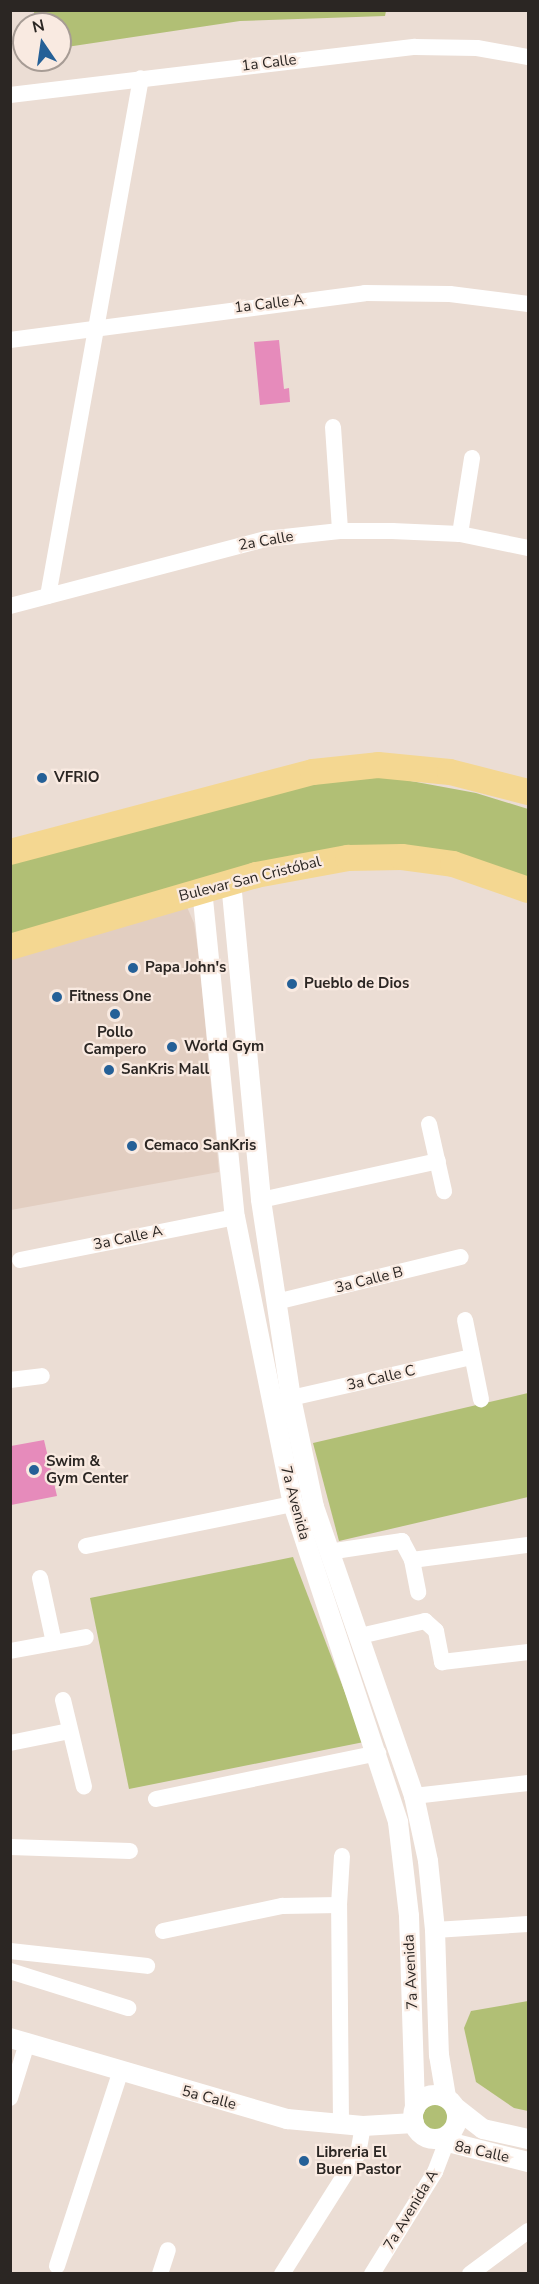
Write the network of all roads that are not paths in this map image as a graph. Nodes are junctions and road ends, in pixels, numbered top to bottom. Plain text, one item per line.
1 (528, 57) edge
2 (141, 78) junction
3 (10, 95) edge
4 (528, 304) edge
5 (99, 325) junction
6 (10, 340) edge
7 (333, 427) dead end
8 (472, 458) dead end
9 (340, 531) junction
10 (460, 534) junction
11 (528, 548) edge
12 (48, 596) junction
13 (10, 606) edge
14 (528, 792) edge
15 (10, 852) edge
16 (231, 882) junction
17 (202, 889) junction
18 (528, 890) edge
19 (10, 947) edge
20 (246, 1067) junction
21 (218, 1071) junction
22 (429, 1124) dead end
23 (438, 1161) junction
24 (444, 1191) dead end
25 (261, 1200) junction
26 (235, 1217) junction
27 (461, 1257) dead end
28 (20, 1260) dead end
29 (276, 1302) junction
30 (465, 1320) dead end
31 (471, 1357) junction
32 (42, 1376) dead end
33 (10, 1380) edge
34 (291, 1398) junction
35 (481, 1399) dead end
36 (293, 1504) junction
37 (528, 1545) edge
38 (86, 1546) dead end
39 (328, 1552) junction
40 (412, 1560) junction
41 (40, 1578) dead end
42 (418, 1592) dead end
43 (360, 1636) junction
44 (86, 1637) dead end
45 (54, 1643) junction
46 (10, 1651) edge
47 (528, 1652) edge
48 (63, 1700) dead end
49 (69, 1731) junction
50 (10, 1743) edge
51 (378, 1752) junction
52 (528, 1783) edge
53 (84, 1787) dead end
54 (414, 1796) junction
55 (156, 1799) dead end
56 (10, 1847) edge
57 (130, 1851) dead end
58 (342, 1856) dead end
59 (339, 1905) junction
60 (528, 1924) edge
61 (435, 1930) junction
62 (163, 1931) dead end
63 (10, 1951) edge
64 (147, 1966) dead end
65 (10, 1971) edge
66 (128, 2008) dead end
67 (19, 2041) edge
68 (120, 2073) junction
69 (10, 2098) edge
70 (451, 2103) junction
71 (414, 2115) junction
72 (341, 2124) junction
73 (363, 2126) junction
74 (528, 2139) edge
75 (441, 2142) junction
76 (528, 2162) edge
77 (528, 2230) edge
78 (168, 2250) dead end
79 (57, 2266) dead end
80 (160, 2274) edge
81 (282, 2274) edge
82 (372, 2274) edge
83 (470, 2274) edge

1 - 2 street, 1a Calle
2 - 3 street, 1a Calle
2 - 5 street
4 - 5 street, 1a Calle A
5 - 6 street, 1a Calle A
5 - 12 street
7 - 9 street
8 - 10 street
9 - 10 street, 2a Calle
9 - 12 street, 2a Calle
10 - 11 street, 2a Calle
12 - 13 street, 2a Calle
14 - 15 main road
16 - 17 main road, Bulevar San Cristóbal
16 - 18 main road, Bulevar San Cristóbal
16 - 20 street, 7a Avenida
17 - 19 main road, Bulevar San Cristóbal
17 - 21 street, 7a Avenida
20 - 21 street
20 - 25 street, 7a Avenida
21 - 26 street, 7a Avenida
22 - 23 street
23 - 24 street
23 - 25 street
25 - 29 street, 7a Avenida
26 - 28 street, 3a Calle A
26 - 36 street, 7a Avenida
27 - 29 street, 3a Calle B
29 - 34 street, 7a Avenida
30 - 31 street
31 - 34 street, 3a Calle C
31 - 35 street
32 - 33 street
34 - 39 street, 7a Avenida
36 - 38 street
36 - 51 street, 7a Avenida
37 - 40 street
39 - 40 street
39 - 43 street, 7a Avenida
40 - 42 street
41 - 45 street
43 - 47 street
43 - 54 street, 7a Avenida
44 - 45 street
45 - 46 street
48 - 49 street
49 - 50 street
49 - 53 street
51 - 55 street
51 - 71 street, 7a Avenida
52 - 54 street
54 - 61 street, 7a Avenida
56 - 57 street
58 - 59 street
59 - 62 street
59 - 72 street
60 - 61 street
61 - 70 street, 7a Avenida
63 - 64 street
65 - 66 street
67 - 68 street, 5a Calle
67 - 69 street
68 - 72 street, 5a Calle
68 - 79 street
70 - 71 street
70 - 74 street, 8a Calle
70 - 75 street
71 - 73 street, 5a Calle
71 - 75 street
72 - 73 street, 5a Calle
73 - 81 street
75 - 76 street, 8a Calle
75 - 82 street, 7a Avenida A
77 - 83 street
78 - 80 street

